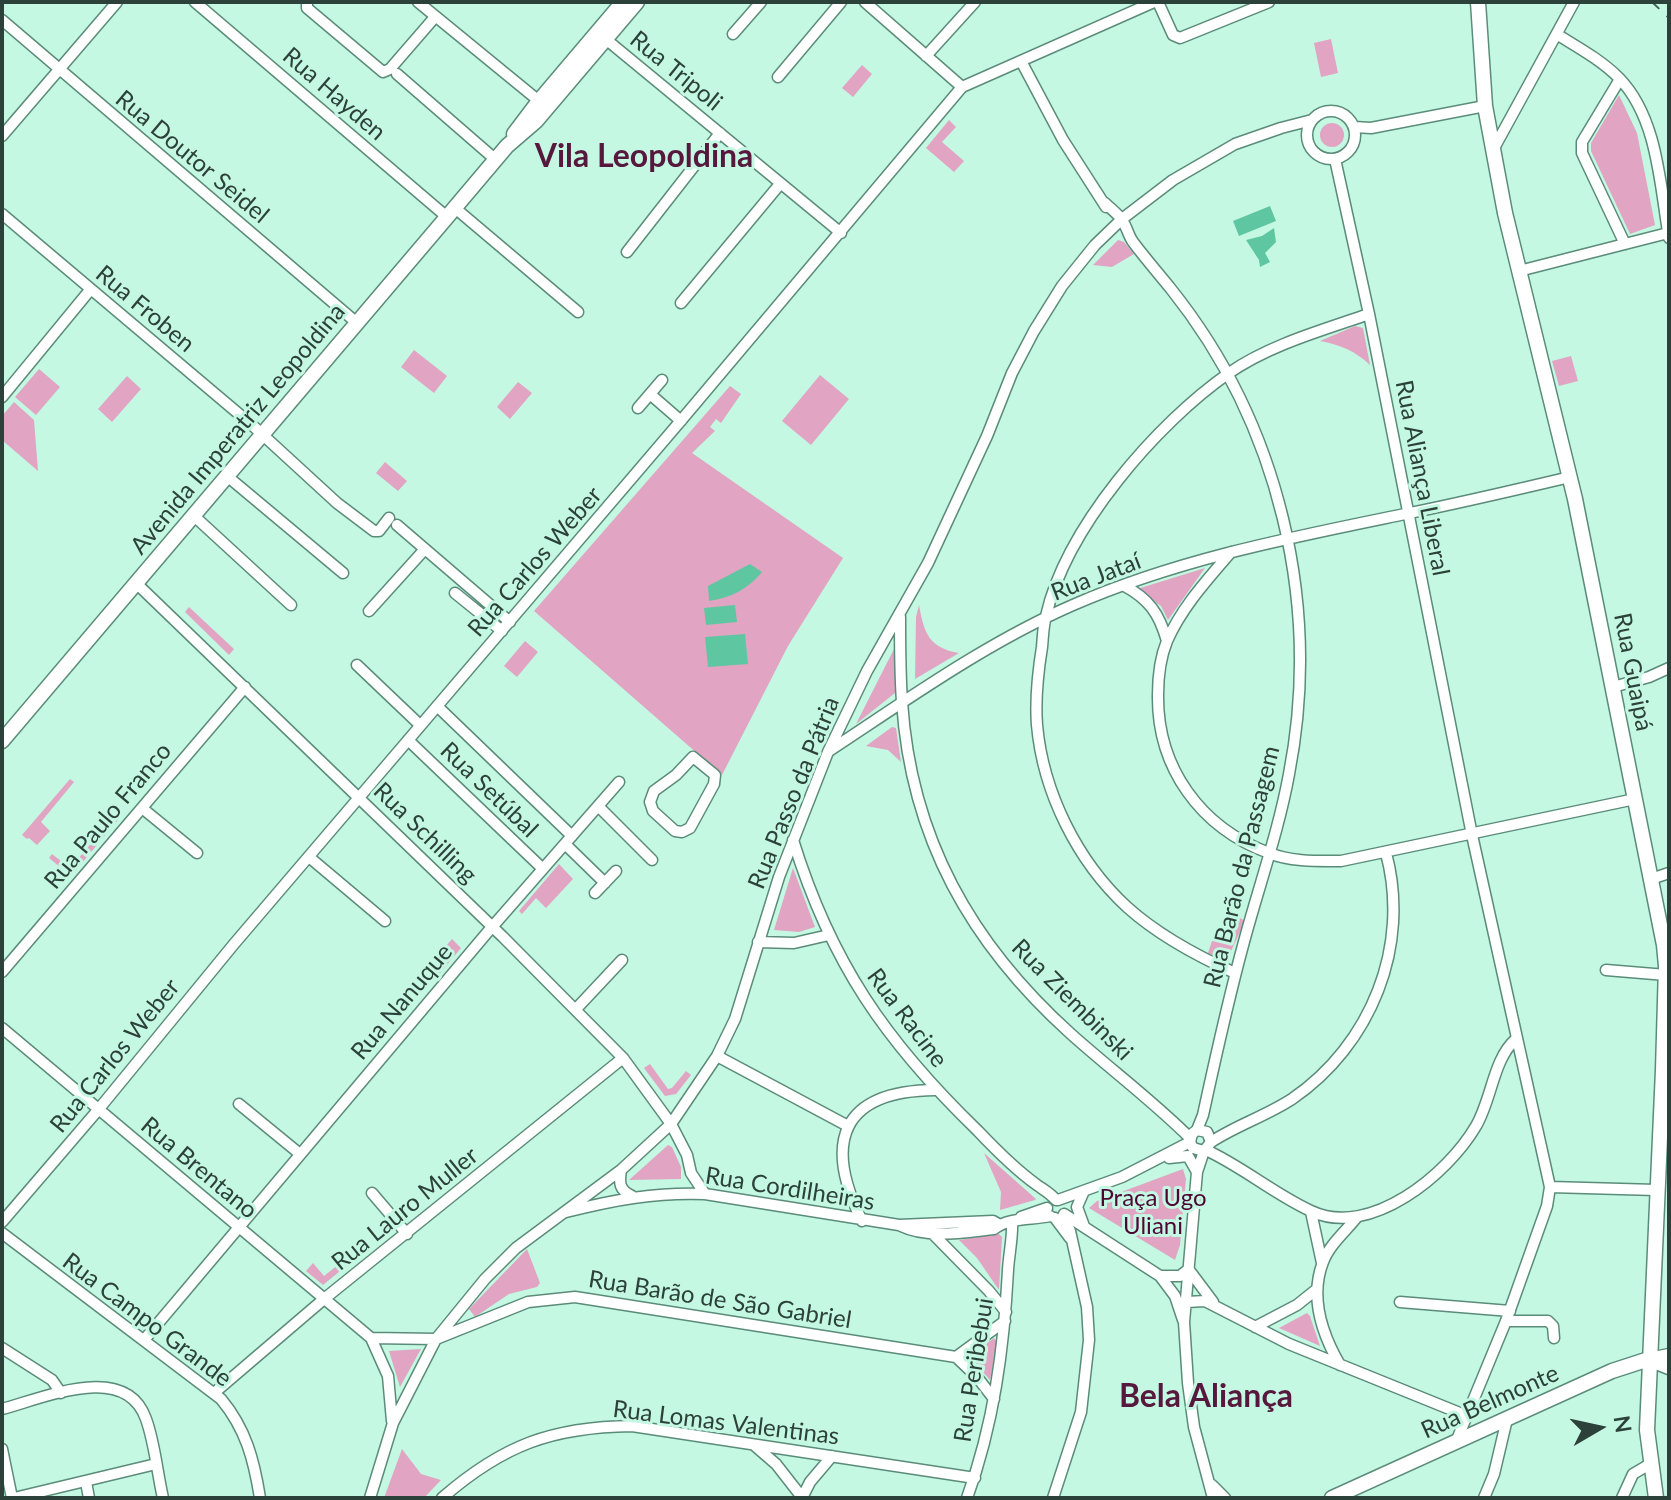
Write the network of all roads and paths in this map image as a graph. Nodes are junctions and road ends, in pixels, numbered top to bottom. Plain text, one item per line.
1 (117, 2) edge
2 (195, 2) edge
3 (307, 2) edge
4 (418, 2) edge
5 (623, 2) edge
6 (637, 2) edge
7 (761, 2) edge
8 (841, 2) edge
9 (865, 2) edge
10 (975, 2) edge
11 (1156, 2) edge
12 (1269, 2) edge
13 (1478, 2) edge
14 (1574, 2) edge
15 (435, 17) junction
16 (2, 20) edge
17 (733, 34) dead end
18 (1558, 35) junction
19 (602, 36) junction
20 (926, 56) junction
21 (1021, 61) junction
22 (59, 69) junction
23 (397, 74) dead end
24 (778, 77) dead end
25 (1620, 79) junction
26 (962, 87) junction
27 (539, 101) junction
28 (1485, 106) junction
29 (1312, 120) junction
30 (1354, 127) junction
31 (1281, 128) junction
32 (1371, 128) junction
33 (1307, 132) junction
34 (720, 133) junction
35 (2, 136) edge
36 (1354, 140) junction
37 (507, 146) junction
38 (1493, 150) junction
39 (1335, 159) junction
40 (496, 160) junction
41 (780, 184) junction
42 (451, 212) junction
43 (2, 214) edge
44 (1118, 223) junction
45 (841, 233) junction
46 (1669, 235) edge
47 (1625, 244) junction
48 (627, 252) dead end
49 (1519, 271) junction
50 (90, 290) junction
51 (681, 303) dead end
52 (578, 312) dead end
53 (1369, 314) junction
54 (357, 323) junction
55 (1229, 373) junction
56 (662, 380) dead end
57 (650, 394) junction
58 (2, 397) edge
59 (638, 408) dead end
60 (681, 421) junction
61 (262, 435) junction
62 (227, 476) junction
63 (1570, 477) junction
64 (1409, 513) junction
65 (193, 515) junction
66 (1288, 538) junction
67 (425, 549) junction
68 (1231, 552) junction
69 (343, 573) dead end
70 (136, 583) junction
71 (1123, 585) junction
72 (455, 593) dead end
73 (291, 605) dead end
74 (369, 611) dead end
75 (899, 615) junction
76 (1045, 618) junction
77 (510, 622) junction
78 (502, 631) junction
79 (1167, 641) junction
80 (357, 665) dead end
81 (1669, 668) edge
82 (245, 687) junction
83 (1613, 687) junction
84 (902, 703) junction
85 (437, 706) junction
86 (420, 725) junction
87 (408, 740) junction
88 (2, 741) edge
89 (828, 752) junction
90 (619, 782) dead end
91 (661, 784) joint
92 (359, 797) junction
93 (1635, 799) junction
94 (598, 806) junction
95 (142, 808) junction
96 (1472, 835) junction
97 (568, 840) junction
98 (793, 840) junction
99 (197, 853) dead end
100 (1386, 853) junction
101 (1269, 854) junction
102 (309, 857) junction
103 (652, 860) dead end
104 (543, 869) junction
105 (616, 871) dead end
106 (1669, 873) edge
107 (1651, 879) junction
108 (605, 883) junction
109 (595, 893) dead end
110 (385, 921) dead end
111 (493, 927) junction
112 (829, 935) junction
113 (758, 942) junction
114 (622, 960) dead end
115 (1606, 970) dead end
116 (2, 972) edge
117 (1235, 973) junction
118 (1667, 978) edge
119 (576, 1009) junction
120 (2, 1028) edge
121 (1516, 1039) junction
122 (717, 1056) junction
123 (623, 1058) junction
124 (935, 1090) junction
125 (239, 1104) dead end
126 (98, 1110) junction
127 (671, 1124) junction
128 (848, 1126) junction
129 (1201, 1139) junction
130 (300, 1154) junction
131 (1157, 1160) junction
132 (621, 1170) junction
133 (1197, 1172) junction
134 (691, 1173) junction
135 (1550, 1187) junction
136 (1656, 1190) junction
137 (1084, 1191) junction
138 (372, 1193) dead end
139 (675, 1193) junction
140 (705, 1194) junction
141 (632, 1196) junction
142 (1055, 1209) junction
143 (1311, 1212) junction
144 (560, 1214) junction
145 (1357, 1217) junction
146 (862, 1221) junction
147 (2, 1222) edge
148 (1008, 1222) junction
149 (899, 1225) junction
150 (1084, 1226) junction
151 (239, 1227) junction
152 (931, 1232) junction
153 (2, 1233) edge
154 (950, 1233) junction
155 (407, 1234) junction
156 (947, 1247) junction
157 (1322, 1263) junction
158 (1189, 1269) junction
159 (1160, 1276) junction
160 (1317, 1289) junction
161 (324, 1299) junction
162 (1187, 1302) junction
163 (1400, 1302) dead end
164 (1217, 1306) junction
165 (1006, 1316) junction
166 (1508, 1316) junction
167 (1184, 1322) junction
168 (1255, 1327) junction
169 (371, 1338) junction
170 (1554, 1338) dead end
171 (436, 1339) junction
172 (144, 1340) junction
173 (2, 1348) edge
174 (1669, 1355) edge
175 (956, 1357) junction
176 (1649, 1359) junction
177 (1340, 1365) junction
178 (1669, 1367) edge
179 (61, 1393) junction
180 (214, 1393) junction
181 (994, 1399) junction
182 (2, 1409) edge
183 (1467, 1416) junction
184 (1507, 1419) junction
185 (393, 1423) junction
186 (1479, 1431) junction
187 (1456, 1442) junction
188 (752, 1443) junction
189 (2, 1449) edge
190 (832, 1456) junction
191 (156, 1464) junction
192 (1650, 1464) junction
193 (975, 1478) junction
194 (86, 1482) junction
195 (1211, 1484) junction
196 (802, 1497) edge
197 (13, 1498) edge
198 (89, 1498) edge
199 (163, 1498) edge
200 (260, 1498) edge
201 (370, 1498) edge
202 (442, 1498) edge
203 (967, 1498) edge
204 (1053, 1498) edge
205 (1213, 1498) edge
206 (1225, 1498) edge
207 (1332, 1498) edge
208 (1484, 1498) edge
209 (1622, 1498) edge
210 (1656, 1498) edge

1 - 22 street
2 - 42 street, Rua Hayden
3 - 15 street
4 - 15 street
5 - 19 main road, Avenida Imperatriz Leopoldina
6 - 19 main road, Avenida Imperatriz Leopoldina
7 - 17 street
8 - 24 street
9 - 20 street
10 - 20 street
11 - 12 street
11 - 21 street, Rua Carlos Weber
13 - 28 main road, Rua Guaipá
14 - 18 street
15 - 27 street
16 - 22 street, Rua Doutor Seidel
18 - 25 street
18 - 38 street
19 - 27 main road, Avenida Imperatriz Leopoldina
19 - 34 street, Rua Tripoli
19 - 37 main road, Avenida Imperatriz Leopoldina
20 - 26 street
21 - 26 street, Rua Carlos Weber
21 - 44 street, Rua Barão da Passagem
22 - 35 street
22 - 54 street, Rua Doutor Seidel
23 - 40 street
25 - 46 street
25 - 47 street
26 - 45 street, Rua Carlos Weber
27 - 37 main road, Avenida Imperatriz Leopoldina
28 - 32 street
28 - 38 main road, Rua Guaipá
29 - 30 street
29 - 31 street, Rua Passo da Pátria
29 - 33 street
30 - 32 street
30 - 36 street
31 - 33 street, Rua Passo da Pátria
31 - 44 street, Rua Passo da Pátria
32 - 36 street
33 - 39 street
34 - 41 street, Rua Tripoli
34 - 48 street
36 - 39 street
37 - 40 main road, Avenida Imperatriz Leopoldina
38 - 49 main road, Rua Guaipá
39 - 53 street, Rua Aliança Liberal
40 - 42 main road, Avenida Imperatriz Leopoldina
41 - 45 street, Rua Tripoli
41 - 51 street
42 - 52 street, Rua Hayden
42 - 54 main road, Avenida Imperatriz Leopoldina
43 - 50 street, Rua Froben
44 - 55 street, Rua Barão da Passagem
44 - 75 street, Rua Passo da Pátria
45 - 60 street, Rua Carlos Weber
46 - 47 street
47 - 49 street
49 - 63 main road, Rua Guaipá
50 - 58 street
50 - 61 street, Rua Froben
53 - 55 street
53 - 64 street, Rua Aliança Liberal
54 - 61 main road, Avenida Imperatriz Leopoldina
55 - 66 street, Rua Barão da Passagem
55 - 76 street
56 - 57 street
57 - 59 street
57 - 60 street
60 - 77 street, Rua Carlos Weber
61 - 62 main road, Avenida Imperatriz Leopoldina
61 - 67 street, Rua Froben
62 - 65 main road, Avenida Imperatriz Leopoldina
62 - 69 street
63 - 64 street, Rua Jataí
63 - 83 main road, Rua Guaipá
64 - 66 street, Rua Jataí
64 - 96 street, Rua Aliança Liberal
65 - 70 main road, Avenida Imperatriz Leopoldina
65 - 73 street
66 - 68 street, Rua Jataí
66 - 101 street, Rua Barão da Passagem
67 - 74 street
67 - 77 street
68 - 71 street, Rua Jataí
68 - 79 street
70 - 82 street, Rua Schilling
70 - 88 main road, Avenida Imperatriz Leopoldina
71 - 76 street, Rua Jataí
71 - 79 street
72 - 78 street
75 - 84 street, Rua Ziembinski
75 - 89 street, Rua Passo da Pátria
76 - 84 street, Rua Jataí
76 - 117 street
77 - 78 street, Rua Carlos Weber
78 - 85 street, Rua Carlos Weber
79 - 101 street
80 - 86 street
81 - 83 street
82 - 92 street, Rua Schilling
82 - 95 street, Rua Paulo Franco
83 - 93 main road, Rua Guaipá
84 - 89 street, Rua Jataí
84 - 129 street, Rua Ziembinski
85 - 86 street, Rua Carlos Weber
85 - 97 street
86 - 87 street, Rua Carlos Weber
87 - 92 street, Rua Carlos Weber
87 - 104 street, Rua Setúbal
89 - 98 street, Rua Passo da Pátria
90 - 94 street, Rua Nanuque
91 - 91 street
92 - 102 street, Rua Carlos Weber
92 - 111 street, Rua Schilling
93 - 96 street
93 - 107 main road, Rua Guaipá
94 - 97 street, Rua Nanuque
94 - 103 street
95 - 99 street
95 - 116 street, Rua Paulo Franco
96 - 100 street
96 - 121 street, Rua Aliança Liberal
97 - 104 street, Rua Nanuque
97 - 108 street
98 - 112 street, Rua Racine
98 - 113 street, Rua Passo da Pátria
100 - 101 street
100 - 129 street
101 - 117 street, Rua Barão da Passagem
102 - 110 street
102 - 126 street, Rua Carlos Weber
104 - 111 street, Rua Nanuque
105 - 108 street
106 - 107 street
107 - 118 main road, Rua Guaipá
108 - 109 street
111 - 119 street, Rua Schilling
111 - 130 street, Rua Nanuque
112 - 113 street
112 - 124 street, Rua Racine
113 - 122 street, Rua Passo da Pátria
114 - 119 street
115 - 118 street
117 - 129 street, Rua Barão da Passagem
118 - 136 main road, Rua Guaipá
119 - 123 street, Rua Schilling
120 - 126 street, Rua Brentano
121 - 135 street
121 - 145 street
122 - 127 street, Rua Passo da Pátria
122 - 128 street
123 - 127 street, Rua Schilling
123 - 155 street, Rua Lauro Muller
124 - 128 street
124 - 142 street, Rua Racine
125 - 130 street
126 - 147 street, Rua Carlos Weber
126 - 151 street, Rua Brentano
127 - 132 street, Rua Passo da Pátria
127 - 134 street, Rua Schilling
128 - 146 street
129 - 131 street, Rua Cordilheiras
129 - 133 street, Rua Barão da Passagem
129 - 143 street, Rua Ziembinski
130 - 151 street, Rua Nanuque
131 - 133 street
131 - 137 street, Rua Cordilheiras
132 - 141 street
132 - 144 street, Rua Passo da Pátria
133 - 158 street, Rua Barão da Passagem
134 - 139 street, Rua Cordilheiras
134 - 140 street, Rua Schilling
135 - 136 street
135 - 166 street
136 - 176 main road, Rua Guaipá
137 - 142 street, Rua Cordilheiras
137 - 150 street
138 - 155 street
139 - 140 street, Rua Cordilheiras
139 - 141 street, Rua Cordilheiras
140 - 146 street, Rua Cordilheiras
141 - 144 street, Rua Cordilheiras
142 - 148 street, Rua Cordilheiras
142 - 150 street, Rua Racine
142 - 204 street
143 - 145 street
143 - 157 street
144 - 171 street, Rua Passo da Pátria
145 - 157 street
146 - 149 street, Rua Cordilheiras
148 - 149 street, Rua Cordilheiras
148 - 154 street, Rua Cordilheiras
148 - 165 street, Rua Peribebui
149 - 152 street, Rua Cordilheiras
150 - 159 street, Rua Racine
151 - 161 street, Rua Brentano
151 - 172 street, Rua Nanuque
152 - 154 street, Rua Cordilheiras
152 - 156 street
153 - 172 street, Rua Campo Grande
154 - 156 street
155 - 161 street, Rua Lauro Muller
156 - 165 street
157 - 160 street
158 - 159 street
158 - 162 street, Rua Barão da Passagem
158 - 164 street
159 - 167 street, Rua Racine
160 - 168 street
160 - 177 street
161 - 169 street, Rua Brentano
161 - 180 street, Rua Lauro Muller
162 - 164 street
162 - 167 street, Rua Barão da Passagem
163 - 166 street
164 - 168 street
165 - 175 street
165 - 181 street, Rua Peribebui
166 - 170 street
166 - 183 street
167 - 195 street, Rua Barão da Passagem
168 - 177 street
169 - 171 street
169 - 185 street, Rua Brentano
171 - 175 street, Rua Barão de São Gabriel
171 - 185 street, Rua Passo da Pátria
172 - 180 street, Rua Campo Grande
173 - 179 street
174 - 176 street, Rua Belmonte
175 - 181 street
176 - 178 main road
176 - 184 main road, Rua Belmonte
176 - 192 main road, Rua Guaipá
177 - 183 street
179 - 182 street
179 - 191 street
180 - 200 street, Rua Campo Grande
181 - 193 street, Rua Peribebui
183 - 186 street
183 - 187 street
184 - 186 main road, Rua Belmonte
184 - 208 street
185 - 201 street, Rua Passo da Pátria
186 - 187 main road, Rua Belmonte
187 - 207 main road, Rua Belmonte
188 - 190 street, Rua Lomas Valentinas
188 - 196 street
188 - 202 street, Rua Lomas Valentinas
189 - 197 street
190 - 193 street, Rua Lomas Valentinas
190 - 196 street
191 - 194 street
191 - 199 street
192 - 209 street
192 - 210 main road, Rua Guaipá
193 - 203 street, Rua Peribebui
194 - 197 street
194 - 198 street
195 - 205 street, Rua Barão da Passagem
195 - 206 street, Rua Barão da Passagem

